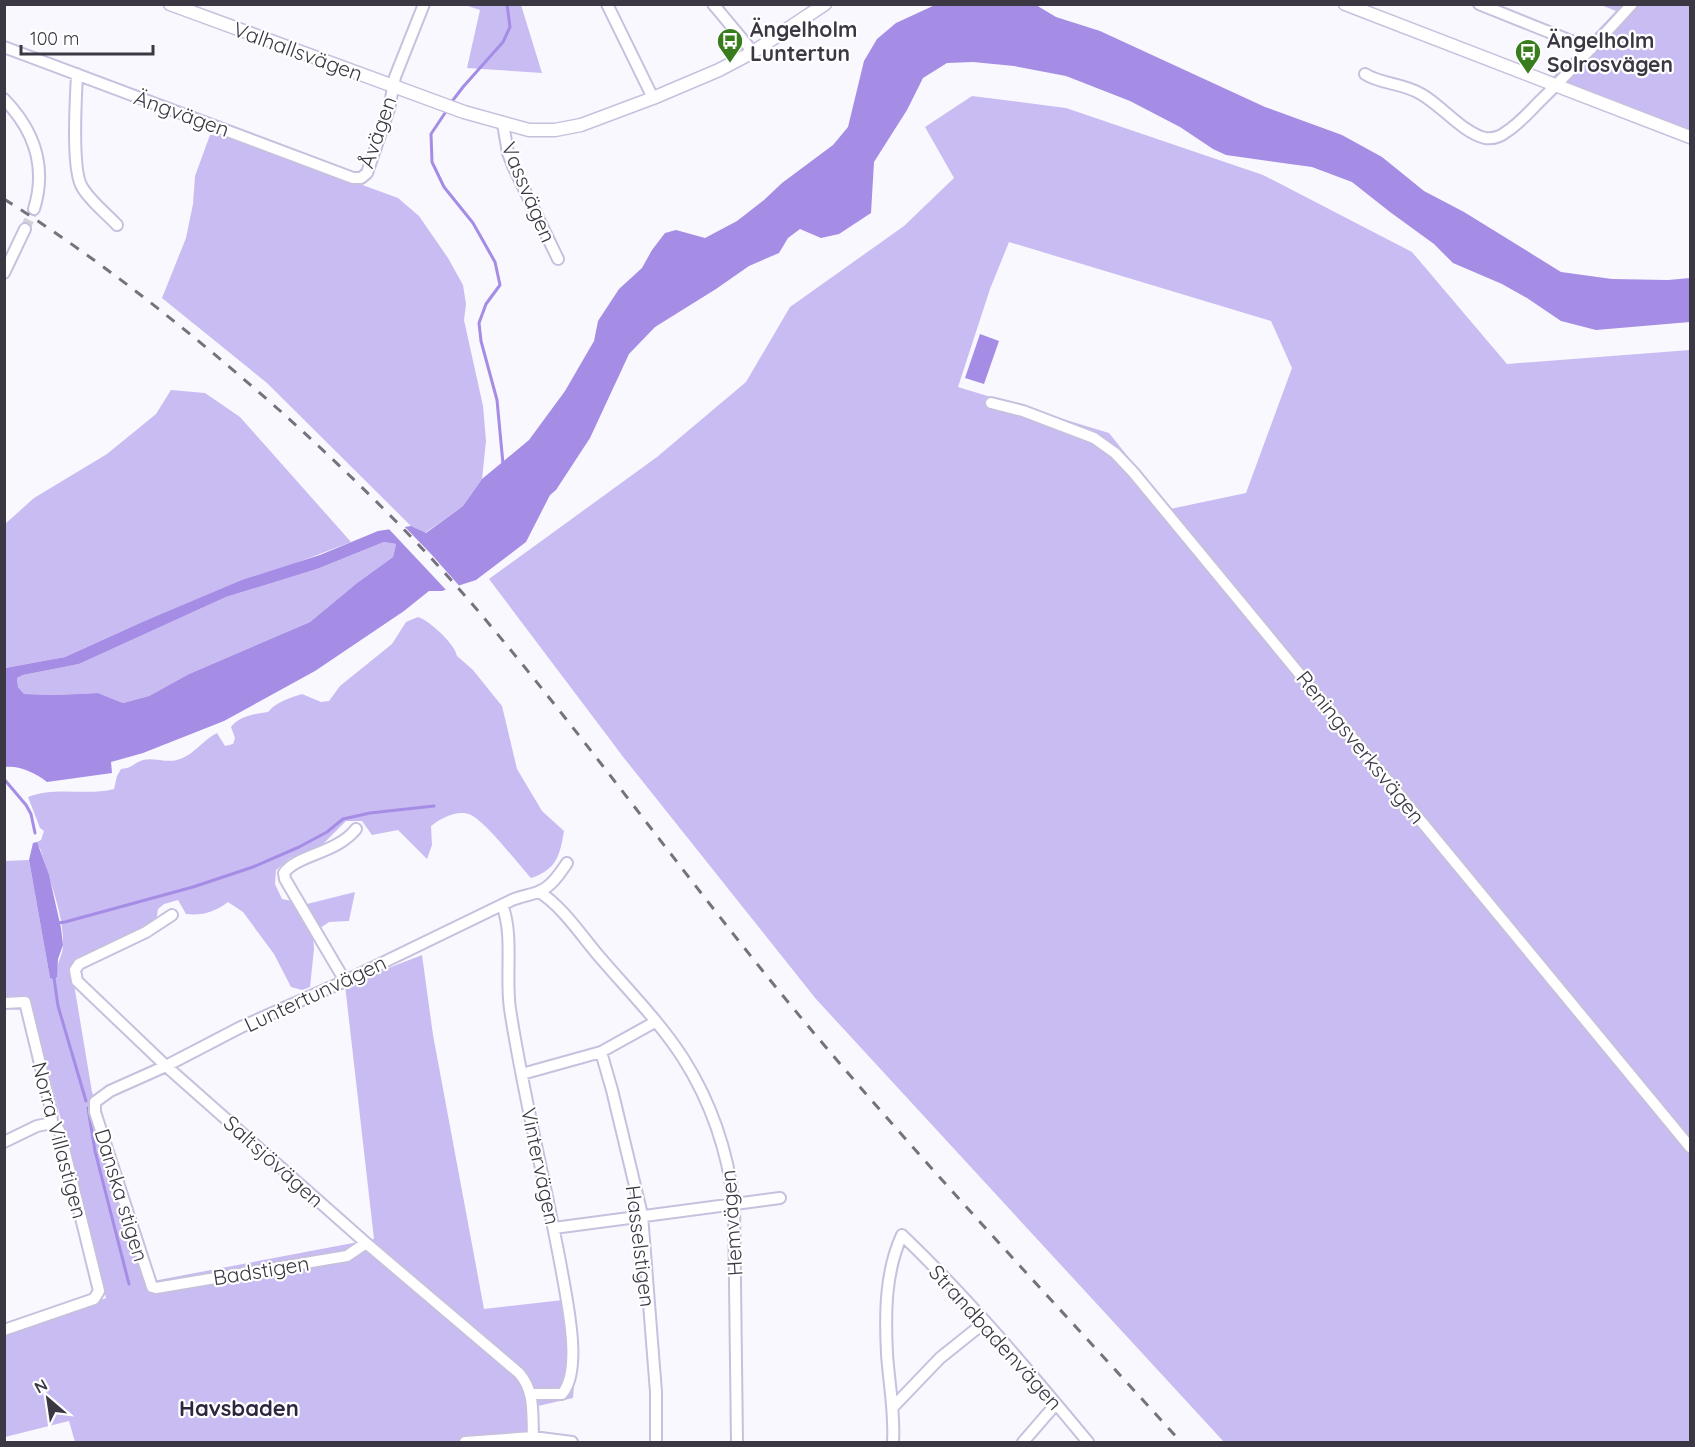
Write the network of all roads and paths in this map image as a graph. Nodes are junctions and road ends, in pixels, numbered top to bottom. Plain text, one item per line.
1 (170, 4) edge
2 (424, 4) edge
3 (607, 4) edge
4 (713, 4) edge
5 (825, 4) edge
6 (1345, 4) edge
7 (1479, 4) edge
8 (1632, 4) edge
9 (4, 46) edge
10 (1591, 49) junction
11 (753, 52) junction
12 (77, 74) junction
13 (1365, 74) dead end
14 (392, 86) junction
15 (1556, 86) junction
16 (653, 98) junction
17 (4, 99) edge
18 (503, 124) junction
19 (1690, 137) edge
20 (361, 178) joint
21 (34, 208) tunnel mouth
22 (117, 225) dead end
23 (25, 228) tunnel mouth
24 (558, 259) dead end
25 (4, 273) edge
26 (991, 403) dead end
27 (356, 829) dead end
28 (567, 863) dead end
29 (539, 892) junction
30 (502, 905) junction
31 (172, 915) dead end
32 (345, 981) junction
33 (4, 1003) edge
34 (655, 1022) junction
35 (601, 1052) junction
36 (166, 1066) junction
37 (522, 1074) junction
38 (95, 1102) joint
39 (52, 1123) junction
40 (4, 1142) edge
41 (1690, 1147) edge
42 (780, 1198) dead end
43 (734, 1204) junction
44 (642, 1215) junction
45 (554, 1228) junction
46 (366, 1243) junction
47 (152, 1287) joint
48 (985, 1322) junction
49 (4, 1330) edge
50 (530, 1394) junction
51 (1056, 1404) junction
52 (893, 1407) junction
53 (533, 1437) junction
54 (465, 1443) edge
55 (572, 1443) edge
56 (656, 1443) edge
57 (737, 1443) edge
58 (893, 1443) edge
59 (1023, 1443) edge
60 (1088, 1443) edge

1 - 14 street, Valhallsvägen
2 - 14 street, Åvägen
3 - 16 street
4 - 11 street
5 - 11 street, Valhallsvägen
6 - 15 street
7 - 10 street
8 - 10 street
9 - 12 street, Ängvägen
10 - 15 street
11 - 16 street, Valhallsvägen
12 - 20 street, Ängvägen
12 - 22 street
13 - 15 street
14 - 18 street, Valhallsvägen
14 - 20 street, Åvägen
15 - 19 street
16 - 18 street, Valhallsvägen
17 - 21 street
18 - 24 street, Vassvägen
23 - 25 street
26 - 41 street, Reningsverksvägen
27 - 32 street
28 - 29 street
29 - 30 street, Luntertunvägen
29 - 34 street, Hemvägen
30 - 32 street, Luntertunvägen
30 - 37 street, Vintervägen
31 - 36 street, Saltsjövägen
32 - 36 street, Luntertunvägen
33 - 39 street, Norra Villastigen
34 - 35 street
34 - 43 street, Hemvägen
35 - 37 street
35 - 44 street, Hasselstigen
36 - 38 street, Luntertunvägen
36 - 46 street, Saltsjövägen
37 - 45 street, Vintervägen
38 - 47 street, Danska stigen
39 - 40 street
39 - 49 street, Norra Villastigen
42 - 43 street
43 - 44 street
43 - 57 street, Hemvägen
44 - 45 street
44 - 56 street, Hasselstigen
45 - 50 street, Vintervägen
46 - 47 street, Badstigen
46 - 50 street, Saltsjövägen
48 - 51 street, Strandbadenvägen
48 - 52 street
48 - 52 street, Strandbadenvägen
50 - 53 street, Saltsjövägen
51 - 59 street
51 - 60 street, Strandbadenvägen
52 - 58 street
53 - 54 street
53 - 55 street

